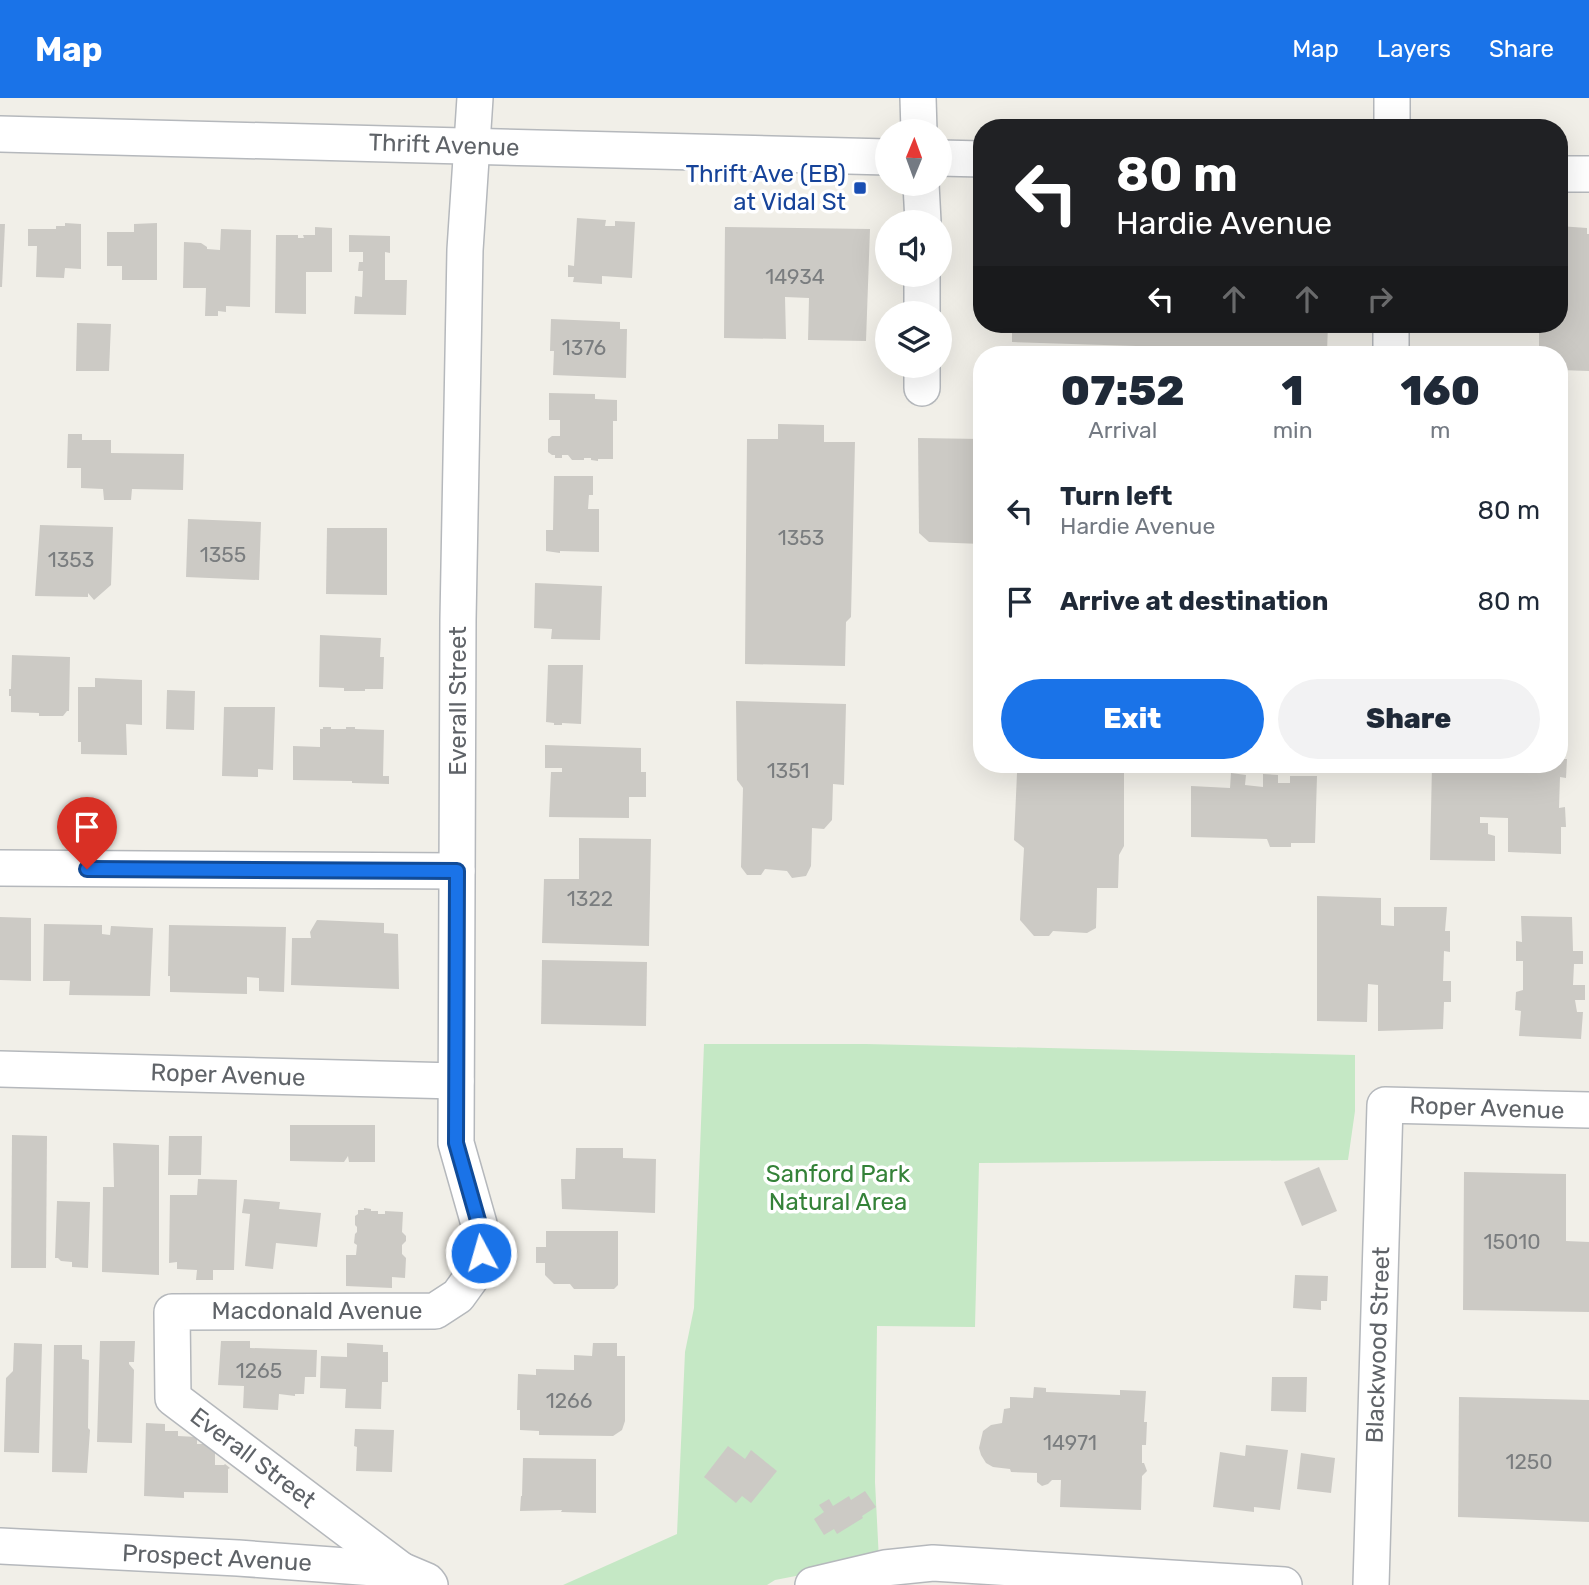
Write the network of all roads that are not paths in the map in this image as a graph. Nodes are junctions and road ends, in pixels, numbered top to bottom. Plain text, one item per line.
1 (475, 98) edge
2 (918, 98) edge
3 (1392, 98) edge
4 (919, 119) edge
5 (1392, 119) edge
6 (0, 134) edge
7 (472, 146) junction
8 (875, 157) edge
9 (952, 158) edge
10 (973, 159) edge
11 (1568, 174) edge
12 (1589, 174) edge
13 (0, 868) edge
14 (457, 871) junction
15 (0, 1069) edge
16 (456, 1081) junction
17 (1385, 1105) joint
18 (1589, 1111) edge
19 (458, 1296) joint
20 (172, 1312) joint
21 (0, 1546) edge
22 (416, 1577) edge
23 (813, 1585) edge
24 (1284, 1585) edge
25 (1371, 1585) edge

1 - 7 street, Everall Street
2 - 4 street
3 - 5 street
6 - 7 street, Thrift Avenue
7 - 8 street, Thrift Avenue
7 - 14 street, Everall Street
9 - 10 street
11 - 12 street
13 - 14 street
14 - 16 street, Everall Street
15 - 16 street, Roper Avenue
16 - 19 street, Everall Street
17 - 18 street, Roper Avenue
17 - 25 street, Blackwood Street
19 - 20 street, Macdonald Avenue
20 - 22 street, Everall Street
21 - 22 street, Prospect Avenue
23 - 24 street

